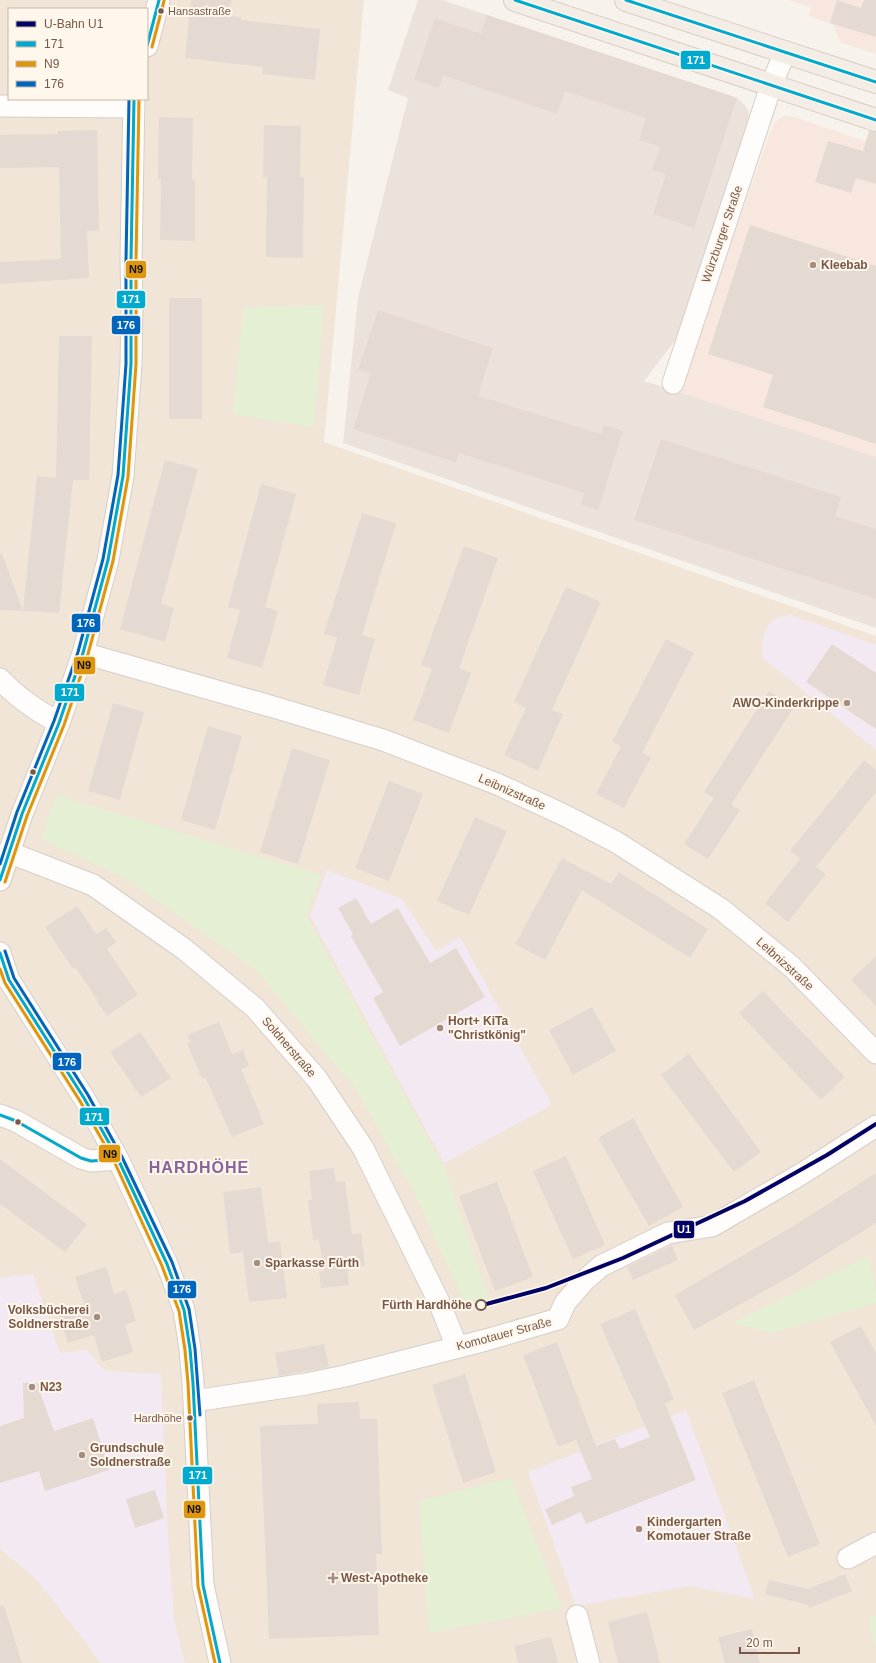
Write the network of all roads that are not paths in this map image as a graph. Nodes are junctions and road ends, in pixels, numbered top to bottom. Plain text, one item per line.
1 (159, 0) edge
2 (515, 0) edge
3 (626, 0) edge
4 (148, 42) edge
5 (785, 52) junction
6 (876, 82) edge
7 (771, 86) junction
8 (133, 103) edge
9 (0, 106) edge
10 (876, 120) edge
11 (673, 383) dead end
12 (83, 653) junction
13 (0, 679) edge
14 (59, 723) junction
15 (8, 852) junction
16 (0, 880) edge
17 (0, 953) edge
18 (876, 1053) edge
19 (0, 1115) edge
20 (876, 1126) edge
21 (118, 1159) junction
22 (457, 1347) junction
23 (194, 1400) junction
24 (876, 1543) edge
25 (848, 1558) dead end
26 (577, 1616) dead end
27 (220, 1663) edge
28 (589, 1663) edge

1 - 4 street
2 - 7 main road
3 - 5 main road
5 - 6 main road
5 - 7 street, Würzburger Straße
7 - 10 main road
7 - 11 street, Würzburger Straße
8 - 9 street
8 - 12 street
12 - 14 street
12 - 18 street, Leibnizstraße
13 - 14 street
14 - 15 street
15 - 16 street
15 - 22 street, Soldnerstraße
17 - 21 street
19 - 21 street
20 - 22 street, Komotauer Straße
21 - 23 street
22 - 23 street, Komotauer Straße
23 - 27 street
24 - 25 street
26 - 28 street

